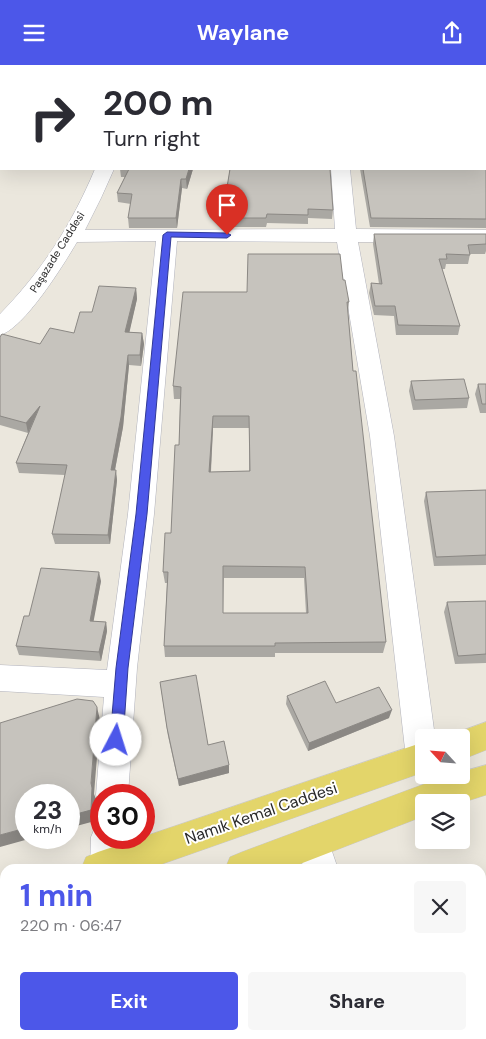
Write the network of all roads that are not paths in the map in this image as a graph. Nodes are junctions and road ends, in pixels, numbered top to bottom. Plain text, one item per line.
1 (104, 170) edge
2 (341, 170) edge
3 (167, 235) junction
4 (346, 235) junction
5 (69, 236) junction
6 (486, 236) edge
7 (0, 328) edge
8 (0, 679) edge
9 (121, 684) junction
10 (419, 729) edge
11 (486, 736) edge
12 (470, 742) edge
13 (415, 760) edge
14 (486, 780) edge
15 (113, 784) edge
16 (317, 856) edge
17 (104, 857) edge
18 (271, 864) edge

1 - 5 street, Paşazade Caddesi
2 - 4 street
3 - 4 street
3 - 5 street
3 - 9 street
4 - 6 street
4 - 10 street
5 - 7 street, Paşazade Caddesi
8 - 9 street
9 - 15 street
11 - 12 main road
13 - 17 main road, Namık Kemal Caddesi
14 - 16 main road
16 - 18 main road

